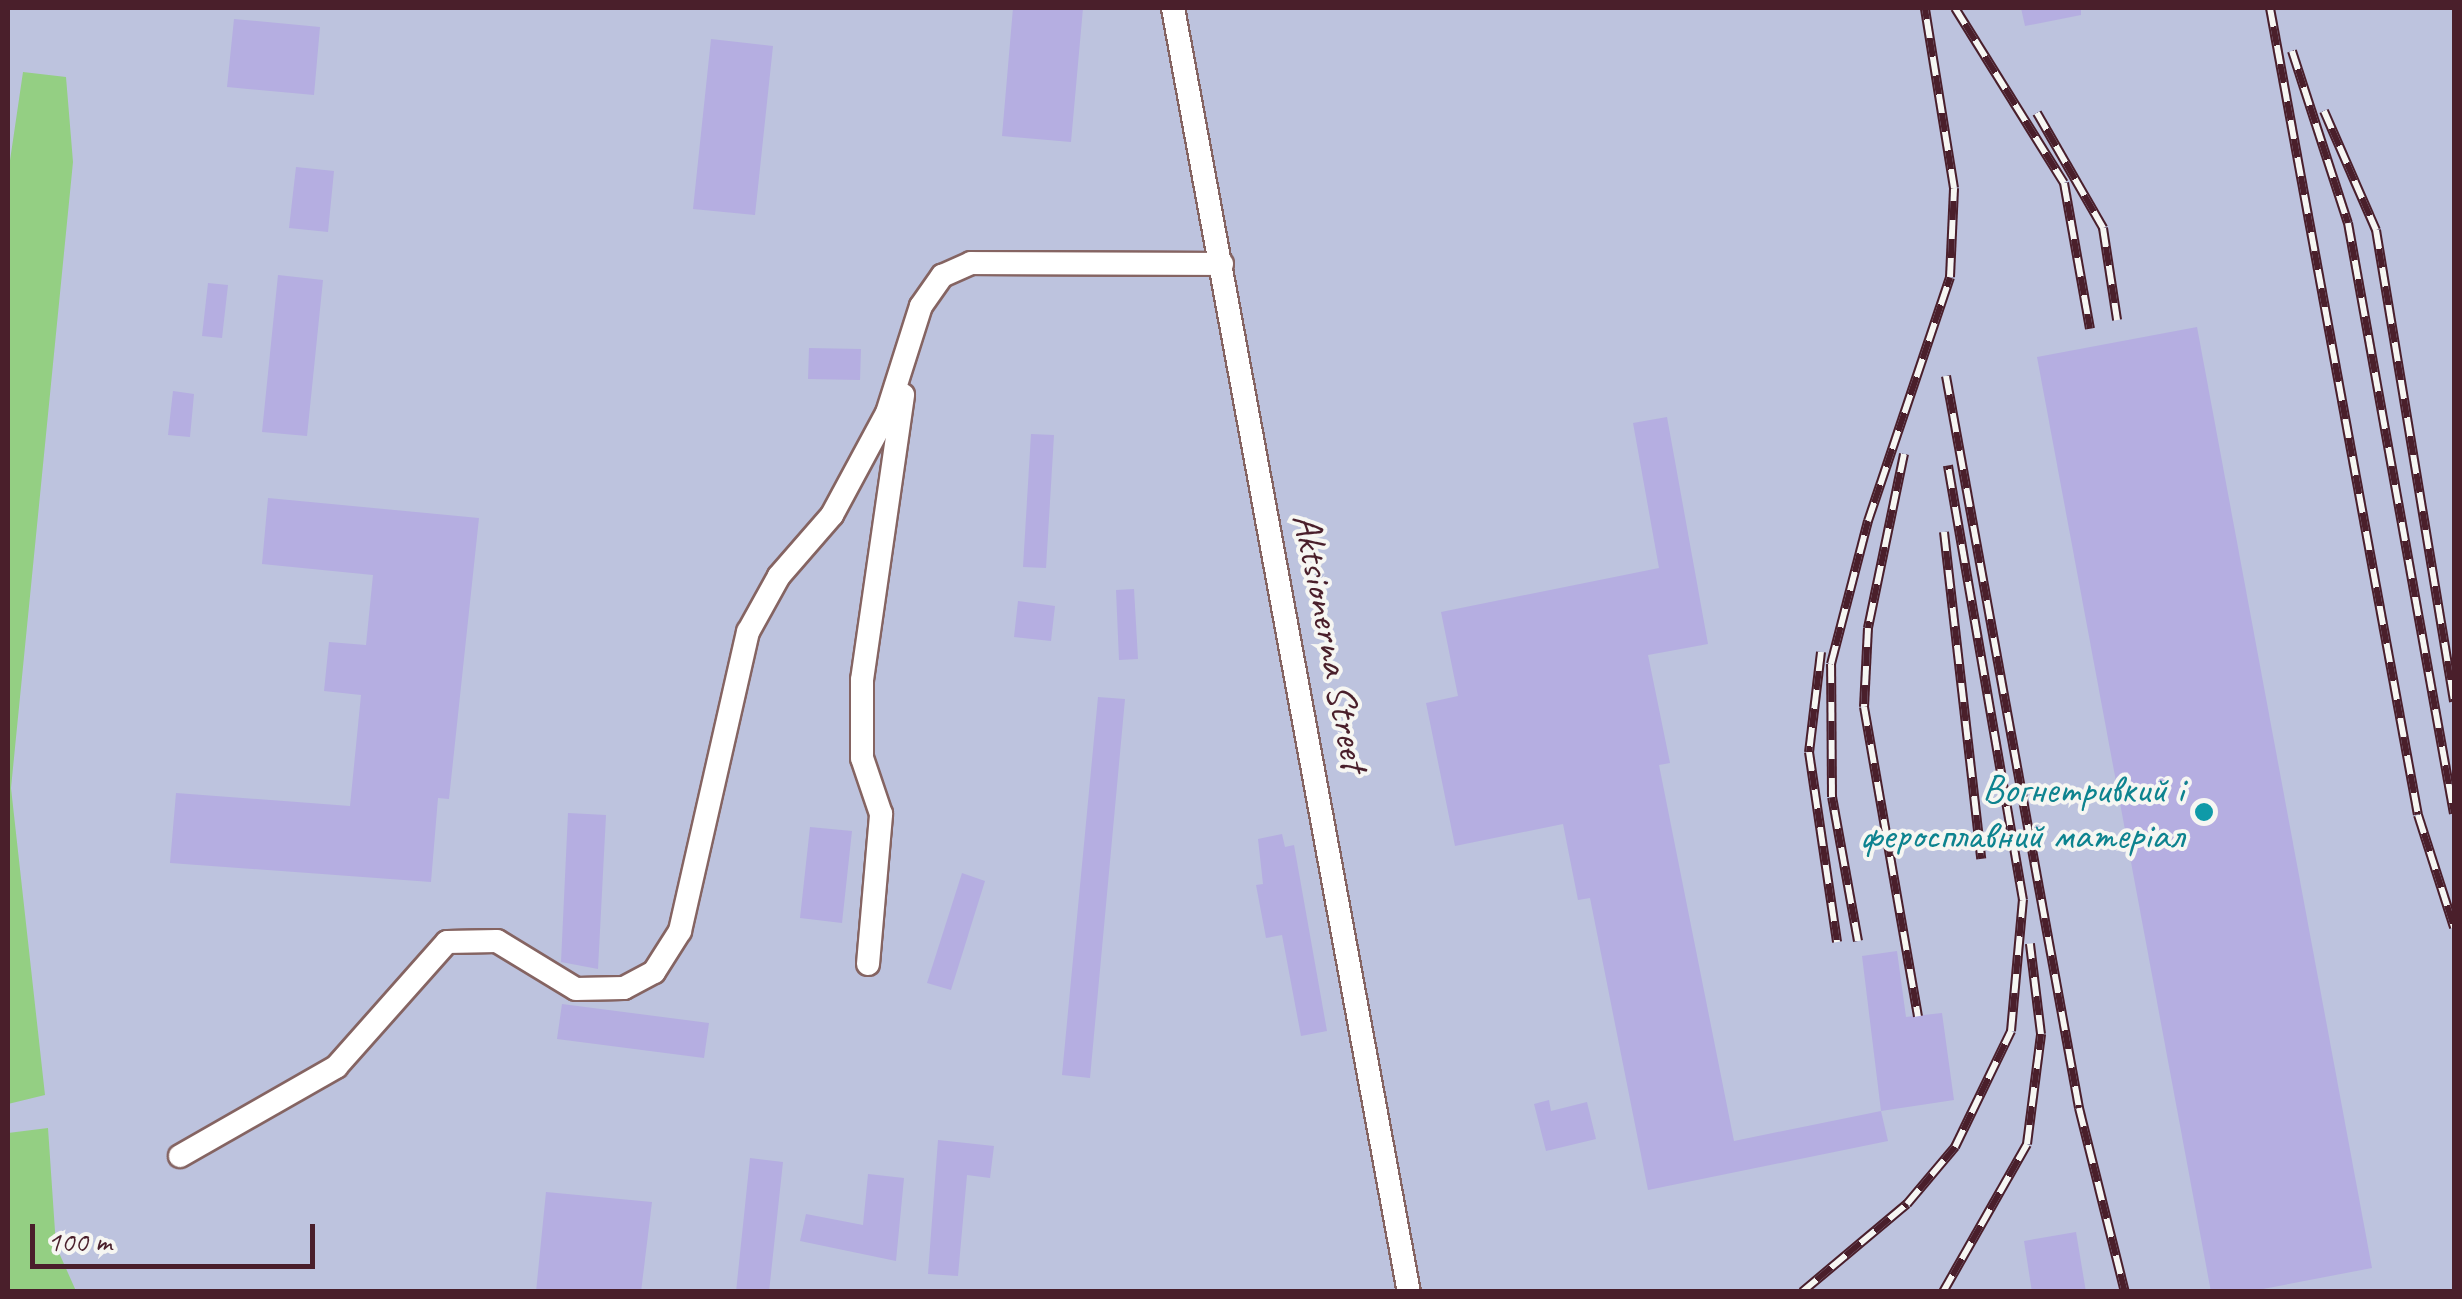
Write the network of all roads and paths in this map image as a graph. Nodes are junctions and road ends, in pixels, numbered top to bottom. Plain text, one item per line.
1 (1172, 8) edge
2 (1222, 264) junction
3 (908, 363) junction
4 (868, 964) dead end
5 (180, 1156) dead end
6 (1409, 1292) edge

1 - 2 street, Aktsionerna Street
2 - 3 street
2 - 6 street, Aktsionerna Street
3 - 4 street
3 - 5 street

